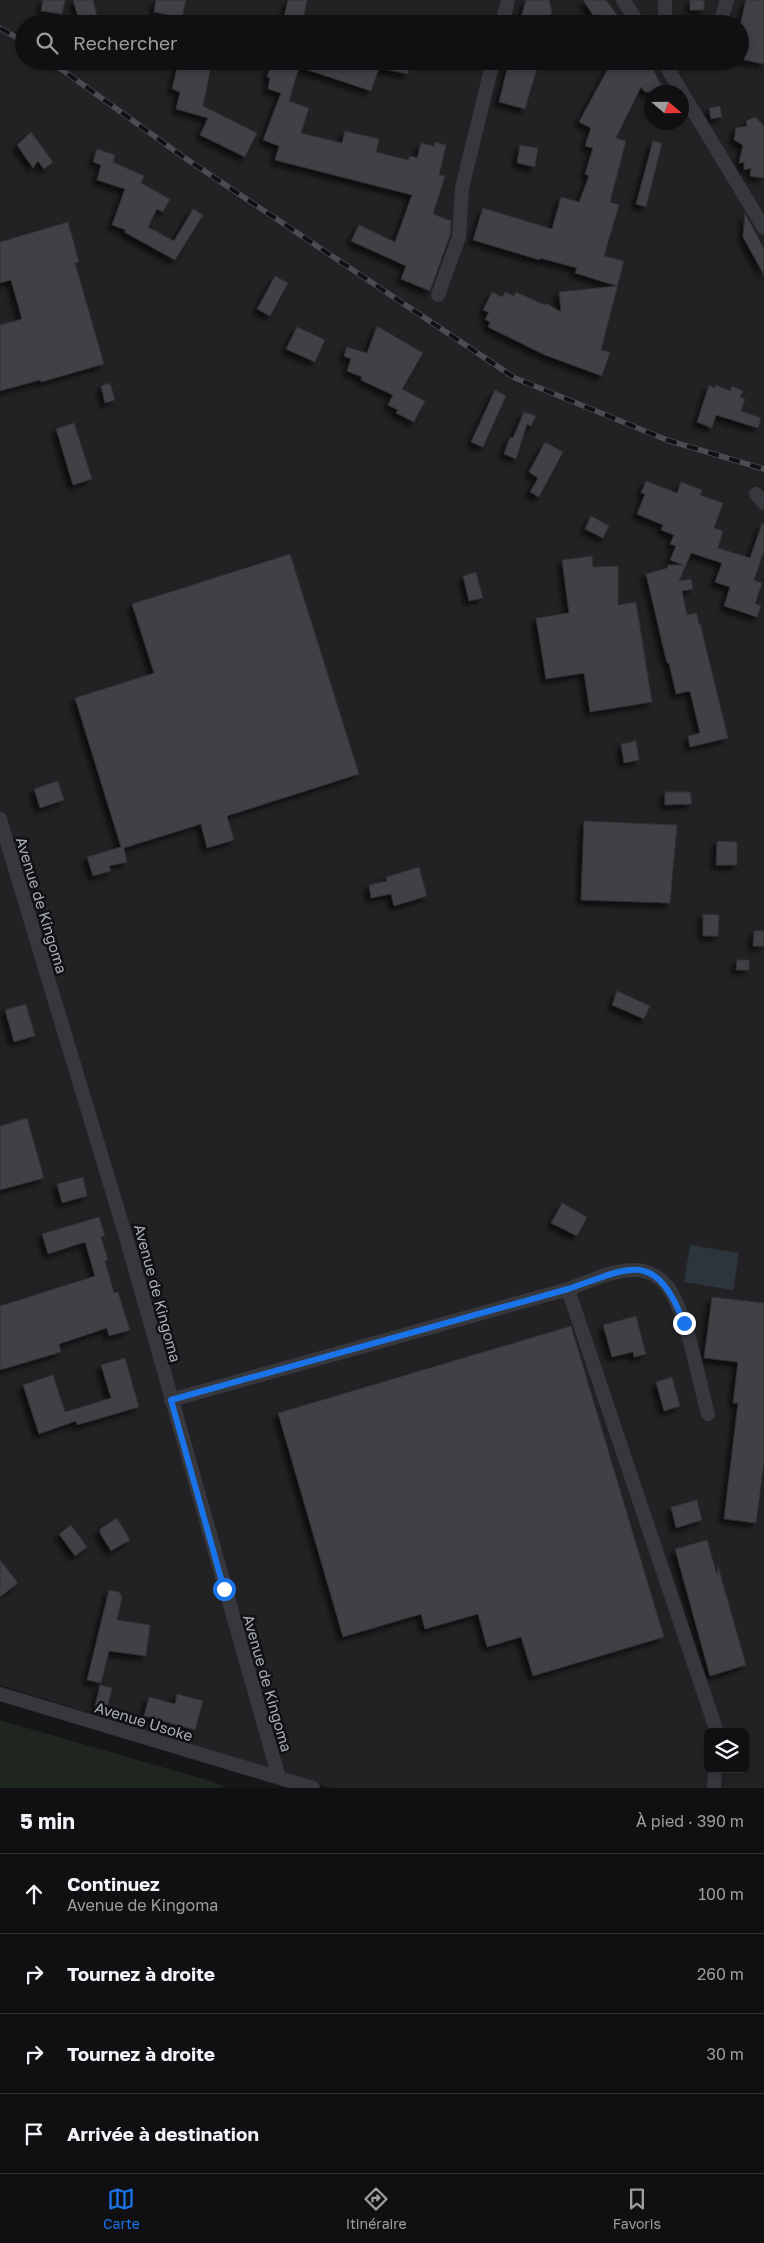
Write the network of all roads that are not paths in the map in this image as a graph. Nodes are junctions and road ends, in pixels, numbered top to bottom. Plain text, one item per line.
1 (508, 0) edge
2 (623, 0) edge
3 (665, 0) edge
4 (727, 0) edge
5 (504, 15) edge
6 (633, 15) edge
7 (665, 15) edge
8 (723, 15) edge
9 (491, 70) edge
10 (669, 70) edge
11 (764, 228) edge
12 (438, 295) dead end
13 (0, 818) edge
14 (568, 1289) junction
15 (171, 1400) junction
16 (708, 1414) dead end
17 (0, 1694) edge
18 (717, 1728) edge
19 (715, 1773) edge
20 (279, 1778) junction
21 (313, 1788) edge
22 (714, 1788) edge

1 - 5 street
2 - 6 street
3 - 7 street
4 - 8 street
9 - 12 street
10 - 11 street
13 - 15 street, Avenue de Kingoma
14 - 15 street
14 - 16 street
14 - 18 street
15 - 20 street, Avenue de Kingoma
17 - 20 street, Avenue Usoke
19 - 22 street
20 - 21 street, Avenue Usoke

